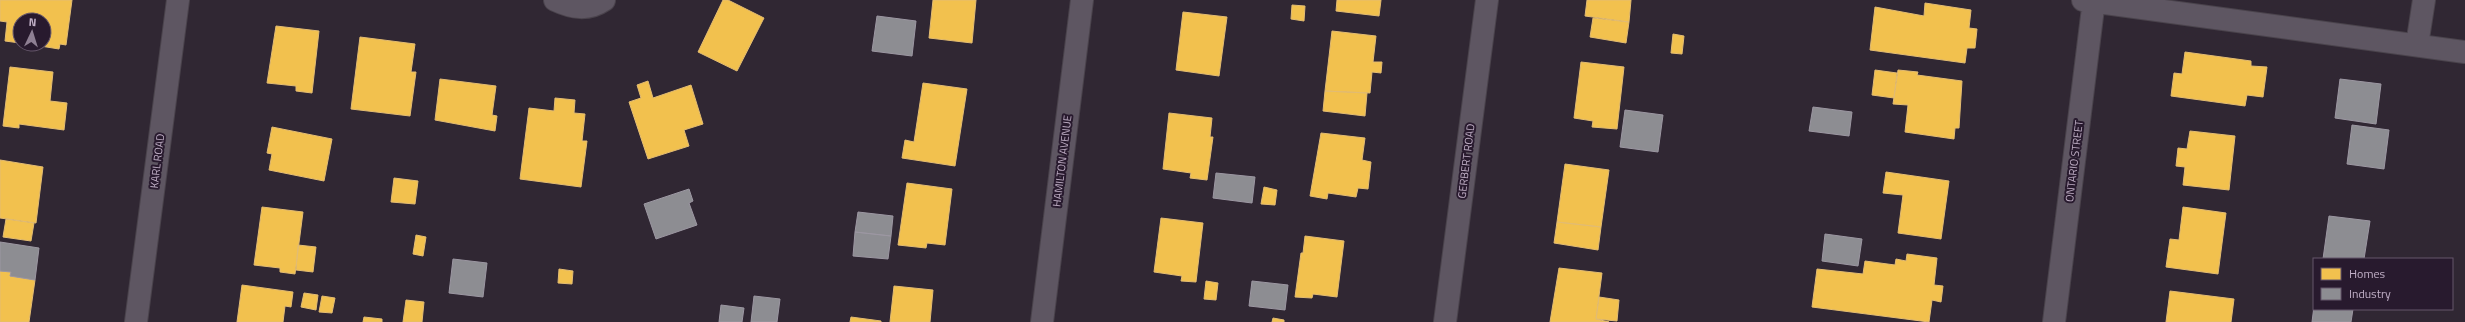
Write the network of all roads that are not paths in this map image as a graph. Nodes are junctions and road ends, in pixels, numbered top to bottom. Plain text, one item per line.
1 (178, 0) edge
2 (555, 0) edge
3 (604, 0) edge
4 (1082, 0) edge
5 (1487, 0) edge
6 (2424, 0) edge
7 (2090, 1) edge
8 (2418, 45) junction
9 (2465, 52) edge
10 (136, 322) edge
11 (1042, 322) edge
12 (1445, 322) edge
13 (2054, 322) edge

1 - 10 street, KARL ROAD
2 - 3 street
4 - 11 street, HAMILTON AVENUE
5 - 12 street, GERBERT ROAD
6 - 8 street
7 - 8 street
7 - 13 street, ONTARIO STREET
8 - 9 street

